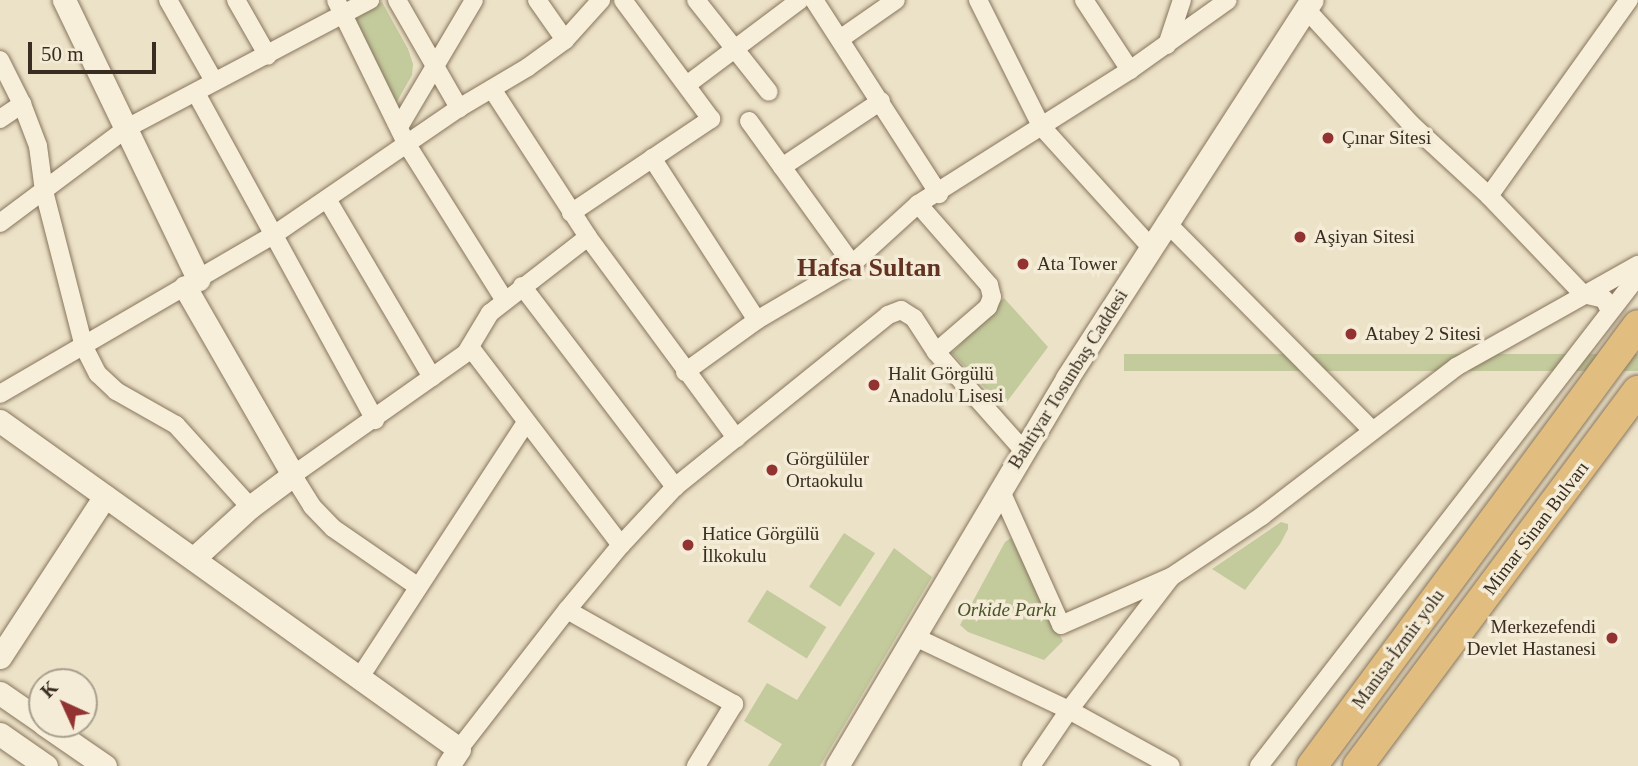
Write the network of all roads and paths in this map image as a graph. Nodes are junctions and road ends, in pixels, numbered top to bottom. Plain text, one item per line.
1 (65, 0) edge
2 (168, 0) edge
3 (236, 0) edge
4 (370, 0) edge
5 (397, 0) edge
6 (474, 0) edge
7 (537, 0) edge
8 (601, 0) edge
9 (623, 0) edge
10 (696, 0) edge
11 (800, 0) edge
12 (814, 0) edge
13 (896, 0) edge
14 (978, 0) edge
15 (1084, 0) edge
16 (1182, 0) edge
17 (1228, 0) edge
18 (1628, 0) edge
19 (1309, 5) edge
20 (340, 6) edge
21 (1638, 10) edge
22 (840, 39) junction
23 (565, 40) junction
24 (1167, 44) junction
25 (736, 47) junction
26 (268, 56) junction
27 (0, 60) edge
28 (436, 69) junction
29 (1130, 70) junction
30 (215, 81) junction
31 (688, 85) junction
32 (492, 89) junction
33 (769, 92) dead end
34 (196, 93) junction
35 (881, 101) junction
36 (22, 104) junction
37 (459, 108) junction
38 (0, 119) edge
39 (749, 121) dead end
40 (1041, 127) junction
41 (127, 128) junction
42 (403, 135) junction
43 (652, 158) junction
44 (782, 167) junction
45 (44, 191) junction
46 (939, 194) junction
47 (1489, 196) junction
48 (327, 199) junction
49 (918, 204) junction
50 (571, 213) junction
51 (1166, 222) junction
52 (0, 223) edge
53 (275, 234) junction
54 (588, 237) junction
55 (1150, 246) junction
56 (852, 264) junction
57 (1638, 265) edge
58 (1638, 276) edge
59 (192, 283) junction
60 (522, 286) junction
61 (1583, 294) junction
62 (505, 301) junction
63 (1610, 312) junction
64 (757, 320) junction
65 (1638, 325) edge
66 (85, 347) junction
67 (470, 347) junction
68 (936, 352) junction
69 (685, 372) junction
70 (432, 377) junction
71 (1638, 391) edge
72 (0, 394) edge
73 (375, 419) junction
74 (0, 421) edge
75 (526, 422) junction
76 (1372, 430) junction
77 (736, 438) junction
78 (1023, 450) junction
79 (293, 475) junction
80 (675, 487) junction
81 (1000, 489) junction
82 (105, 496) junction
83 (250, 507) junction
84 (1483, 533) junction
85 (1528, 540) junction
86 (621, 545) junction
87 (194, 558) junction
88 (1171, 577) junction
89 (417, 586) junction
90 (567, 610) junction
91 (913, 636) junction
92 (0, 657) edge
93 (360, 677) junction
94 (0, 693) edge
95 (1069, 710) junction
96 (28, 713) edge
97 (0, 734) edge
98 (65, 738) edge
99 (453, 758) edge
100 (46, 766) edge
101 (105, 766) edge
102 (696, 766) edge
103 (837, 766) edge
104 (1031, 766) edge
105 (1171, 766) edge
106 (1259, 766) edge
107 (1291, 766) edge
108 (1312, 766) edge
109 (1358, 766) edge
110 (1383, 766) edge

1 - 41 street
2 - 30 street
3 - 26 street
4 - 20 street
5 - 28 street
6 - 28 street
7 - 23 street
8 - 23 street
9 - 31 street
10 - 25 street
11 - 25 street
12 - 22 street
13 - 22 street
14 - 40 street
15 - 29 street
16 - 24 street
17 - 24 street
18 - 21 street
18 - 47 street
19 - 47 street
19 - 51 street, Bahtiyar Tosunbaş Caddesi
20 - 26 street
20 - 42 street
22 - 35 street
23 - 32 street
24 - 29 street
25 - 31 street
25 - 33 street
26 - 30 street
27 - 36 street
28 - 37 street
28 - 42 street
29 - 40 street
30 - 34 street
31 - 43 street
32 - 37 street
32 - 50 street
34 - 41 street
34 - 53 street
35 - 44 street
35 - 46 street
36 - 38 street
36 - 45 street
37 - 42 street
39 - 44 street
40 - 46 street
40 - 55 street
41 - 45 street
41 - 59 street
42 - 48 street
42 - 62 street
43 - 50 street
43 - 64 street
44 - 56 street
45 - 52 street
45 - 66 street
46 - 49 street
47 - 61 street
48 - 53 street
48 - 70 street
49 - 56 street
49 - 68 street
50 - 54 street
51 - 55 street, Bahtiyar Tosunbaş Caddesi
51 - 76 street
53 - 59 street
53 - 73 street
54 - 60 street
54 - 69 street
55 - 78 street, Bahtiyar Tosunbaş Caddesi
56 - 64 street
57 - 61 street
58 - 63 street
59 - 66 street
59 - 79 street
60 - 62 street
60 - 80 street
61 - 63 street
61 - 76 street
62 - 67 street
63 - 106 street
64 - 69 street
65 - 84 highway, Mimar Sinan Bulvarı
66 - 72 street
66 - 83 street
67 - 70 street
67 - 75 street
68 - 77 street
68 - 78 street
69 - 77 street
70 - 73 street
71 - 85 highway, Mimar Sinan Bulvarı
73 - 79 street
74 - 82 street
75 - 86 street
75 - 89 street
76 - 88 street
77 - 80 street
78 - 81 street, Bahtiyar Tosunbaş Caddesi
79 - 83 street
79 - 89 street
80 - 86 street
81 - 88 street
81 - 91 street, Bahtiyar Tosunbaş Caddesi
82 - 87 street
82 - 92 street
83 - 87 street
84 - 107 highway
84 - 108 highway, Manisa-İzmir yolu
85 - 109 highway, Mimar Sinan Bulvarı
85 - 110 highway
86 - 90 street
87 - 93 street
88 - 95 street
89 - 93 street
90 - 99 street
90 - 102 street
91 - 95 street
91 - 103 street, Bahtiyar Tosunbaş Caddesi
93 - 99 street
94 - 96 street
95 - 104 street
95 - 105 street
97 - 100 street
98 - 101 street

